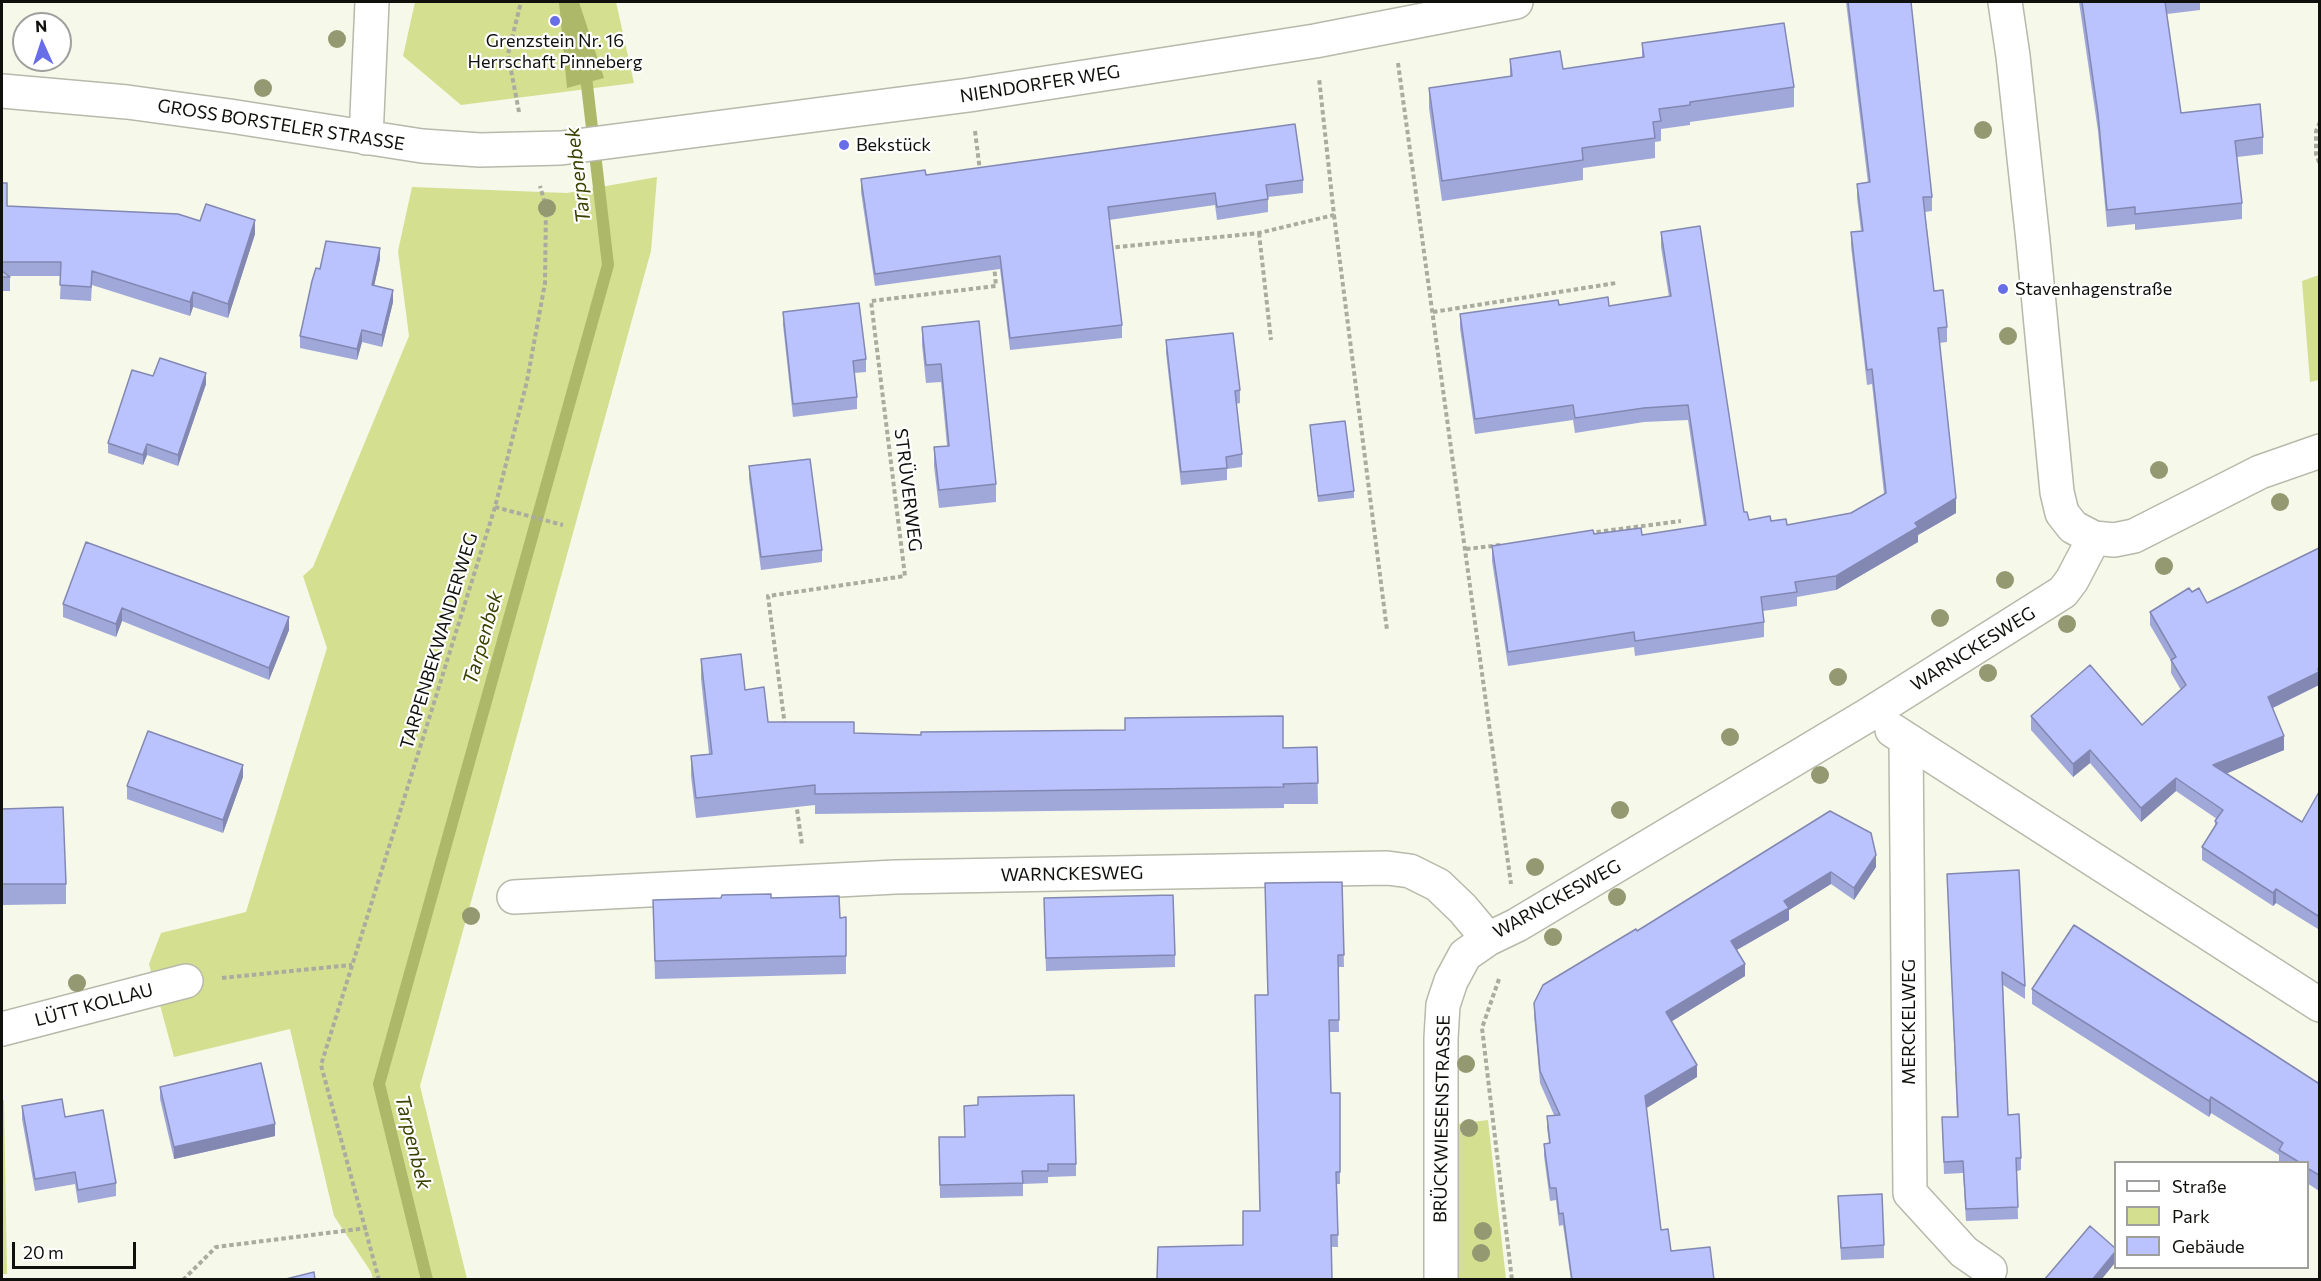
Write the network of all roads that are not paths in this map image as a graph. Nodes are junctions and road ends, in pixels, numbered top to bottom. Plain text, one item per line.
1 (372, 2) edge
2 (1516, 2) edge
3 (2005, 2) edge
4 (2, 91) edge
5 (366, 138) junction
6 (561, 148) joint
7 (2319, 451) edge
8 (2094, 538) junction
9 (1868, 715) junction
10 (1906, 740) junction
11 (514, 897) dead end
12 (1502, 932) junction
13 (186, 981) road end
14 (2319, 1005) edge
15 (2, 1029) edge
16 (1990, 1270) dead end
17 (1441, 1280) edge

1 - 5 street
2 - 6 street, NIENDORFER WEG
3 - 8 street
4 - 5 street, GROSS BORSTELER STRASSE
5 - 6 street, GROSS BORSTELER STRASSE
7 - 8 street
8 - 9 street, WARNCKESWEG
9 - 10 street
9 - 12 street, WARNCKESWEG
10 - 14 street
10 - 16 street, MERCKELWEG
11 - 12 street, WARNCKESWEG
12 - 17 street, BRÜCKWIESENSTRASSE
13 - 15 street, LÜTT KOLLAU

